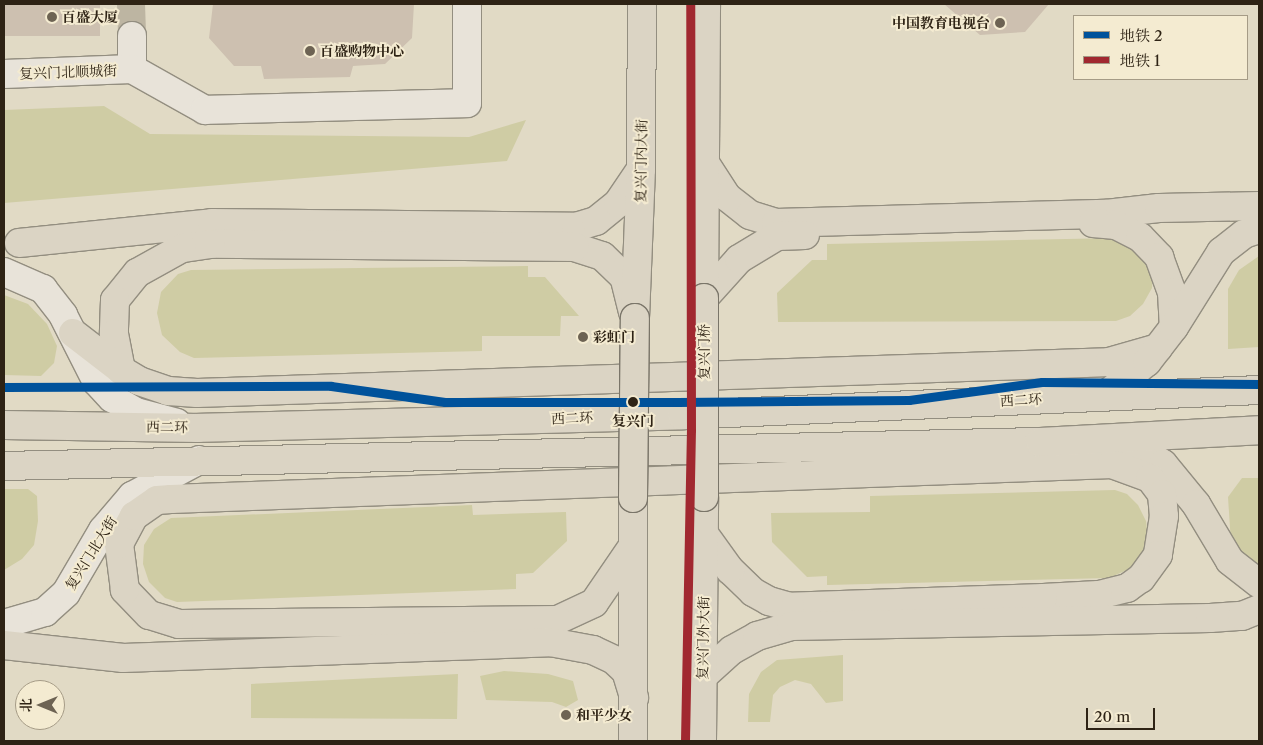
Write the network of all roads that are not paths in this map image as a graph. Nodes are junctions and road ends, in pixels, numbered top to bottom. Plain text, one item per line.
1 (467, 4) edge
2 (642, 4) edge
3 (706, 4) edge
4 (132, 36) tunnel mouth
5 (132, 69) junction
6 (4, 74) edge
7 (705, 163) junction
8 (642, 169) junction
9 (1259, 206) edge
10 (1259, 229) edge
11 (11, 246) edge
12 (4, 272) edge
13 (704, 298) junction
14 (635, 318) junction
15 (74, 333) junction
16 (1166, 338) junction
17 (121, 370) junction
18 (1259, 390) edge
19 (1103, 396) junction
20 (4, 425) edge
21 (198, 428) junction
22 (1259, 430) edge
23 (1040, 442) junction
24 (200, 460) junction
25 (4, 466) edge
26 (146, 506) junction
27 (101, 534) junction
28 (704, 534) junction
29 (633, 546) junction
30 (1259, 584) edge
31 (1259, 609) edge
32 (4, 624) edge
33 (4, 645) edge
34 (703, 676) junction
35 (634, 698) junction
36 (633, 741) edge
37 (702, 741) edge

1 - 5 street
2 - 8 main road, 复兴门内大街
3 - 7 main road
4 - 5 street
5 - 6 street, 复兴门北顺城街
7 - 9 main road
7 - 13 main road
8 - 11 main road
8 - 14 main road, 复兴门内大街
10 - 16 main road
12 - 15 street
13 - 16 main road
13 - 28 main road, 复兴门桥, bridge
14 - 17 main road
14 - 29 main road, bridge
15 - 17 main road
15 - 21 street
16 - 17 main road
16 - 19 main road
18 - 19 main road, 西二环
19 - 21 main road, 西二环
20 - 21 main road, 西二环
22 - 23 main road
23 - 24 main road
23 - 30 main road
24 - 25 main road
24 - 27 street, 复兴门北大街
26 - 27 main road
26 - 28 main road
26 - 29 main road
27 - 32 street, 复兴门北大街
28 - 34 main road, 复兴门外大街
29 - 35 main road
31 - 34 main road
33 - 35 main road
34 - 37 main road, 复兴门外大街
35 - 36 main road

